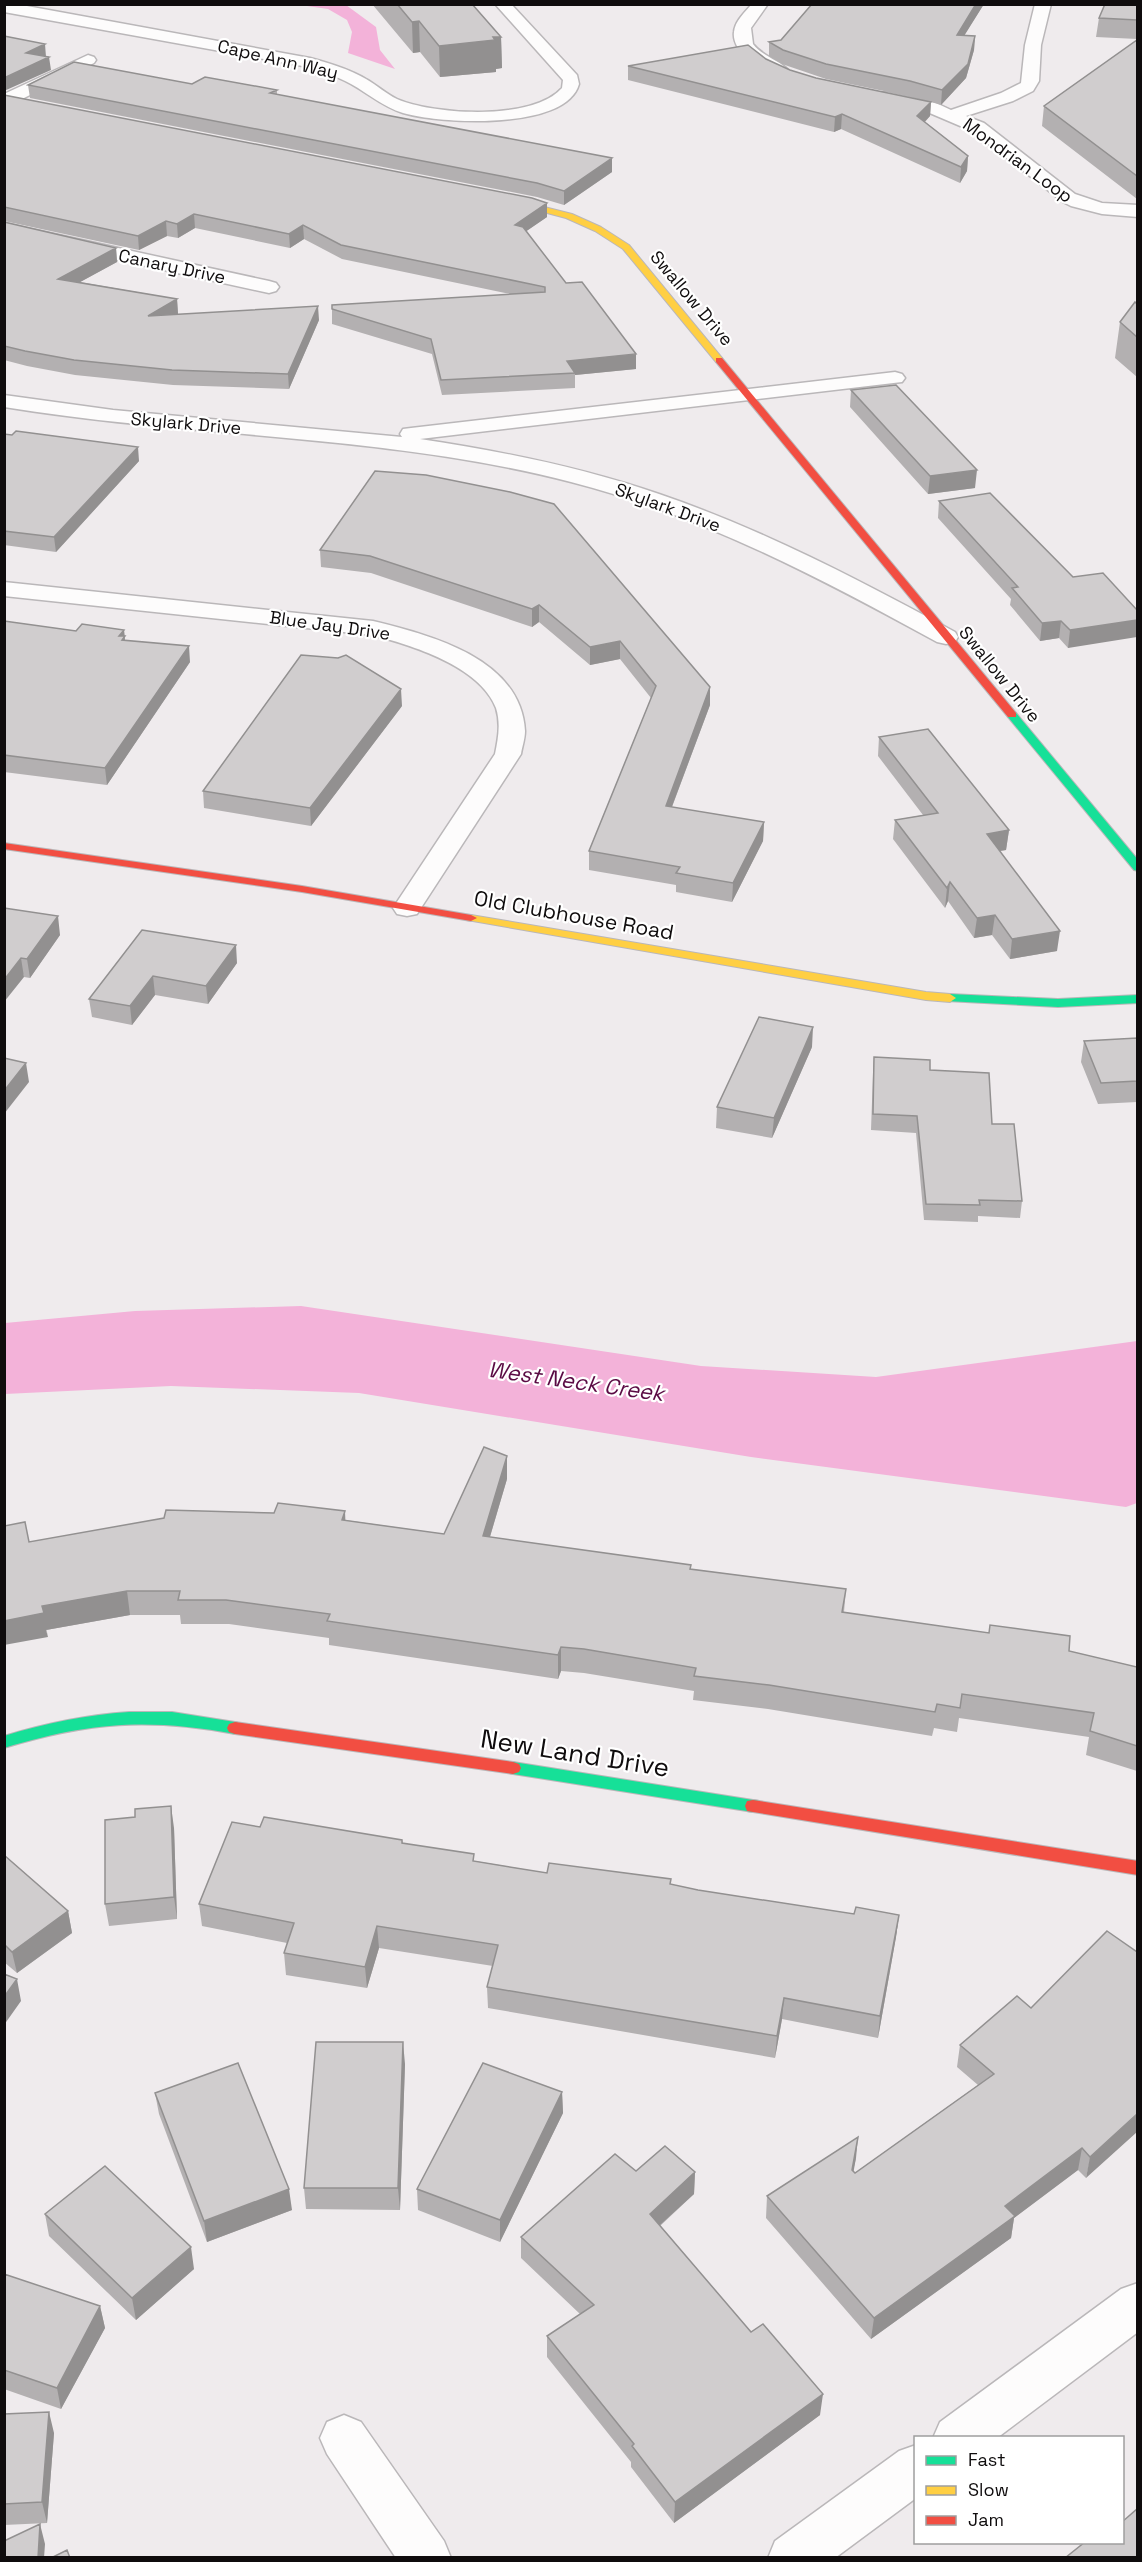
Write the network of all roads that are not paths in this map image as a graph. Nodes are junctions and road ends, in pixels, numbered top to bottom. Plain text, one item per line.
1 (502, 4) edge
2 (761, 4) edge
3 (1043, 4) edge
4 (9, 6) edge
5 (88, 60) dead end
6 (799, 78) edge
7 (869, 94) edge
8 (5, 100) edge
9 (29, 105) edge
10 (952, 115) junction
11 (490, 196) edge
12 (1137, 211) edge
13 (4, 229) edge
14 (269, 287) dead end
15 (894, 378) dead end
16 (749, 395) junction
17 (4, 401) edge
18 (367, 440) junction
19 (4, 589) edge
20 (946, 637) junction
21 (4, 846) edge
22 (1137, 868) edge
23 (407, 908) junction
24 (1137, 999) edge
25 (4, 1742) edge
26 (1137, 1868) edge
27 (1137, 2304) edge
28 (960, 2436) edge
29 (344, 2438) dead end
30 (914, 2469) edge
31 (426, 2558) edge
32 (793, 2558) edge

1 - 4 street, Cape Ann Way
2 - 6 street
3 - 10 street
5 - 8 street
7 - 10 street, Mondrian Loop
8 - 9 street
10 - 12 street, Mondrian Loop
11 - 16 street, Swallow Drive
13 - 14 street, Canary Drive
15 - 16 street, Skylark Drive
16 - 18 street, Skylark Drive
16 - 20 street, Swallow Drive
17 - 18 street, Skylark Drive
18 - 20 street, Skylark Drive
19 - 23 street, Blue Jay Drive
20 - 22 street, Swallow Drive
21 - 23 street, Old Clubhouse Road
23 - 24 street, Old Clubhouse Road
25 - 26 street, New Land Drive
27 - 28 street
29 - 31 street
30 - 32 street

